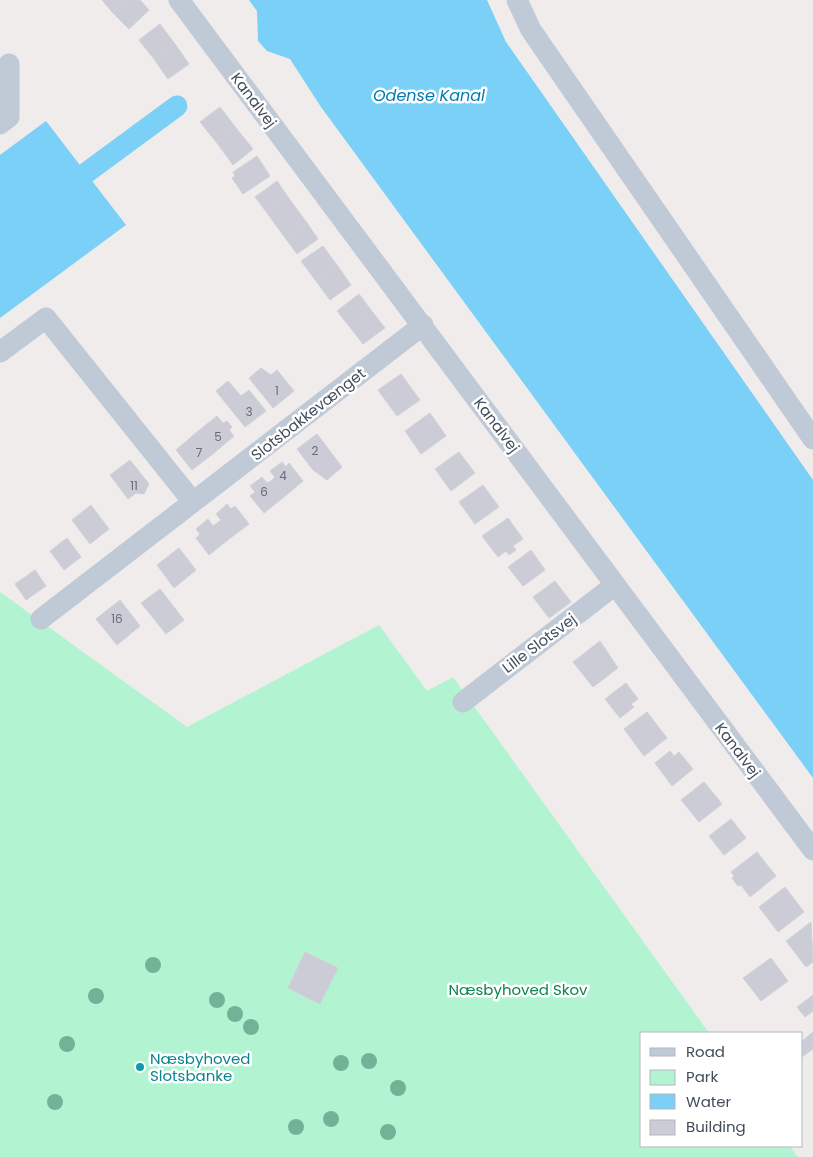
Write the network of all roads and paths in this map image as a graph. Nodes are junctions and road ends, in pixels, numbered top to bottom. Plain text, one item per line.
1 (179, 0) edge
2 (517, 0) edge
3 (9, 64) dead end
4 (0, 124) edge
5 (423, 325) junction
6 (0, 352) edge
7 (813, 439) edge
8 (193, 502) junction
9 (615, 585) junction
10 (41, 619) dead end
11 (463, 702) dead end
12 (813, 850) edge

1 - 5 street, Kanalvej
2 - 7 street
3 - 4 street
5 - 8 street, Slotsbakkevænget
5 - 9 street, Kanalvej
6 - 8 street
8 - 10 street, Slotsbakkevænget
9 - 11 street, Lille Slotsvej
9 - 12 street, Kanalvej

